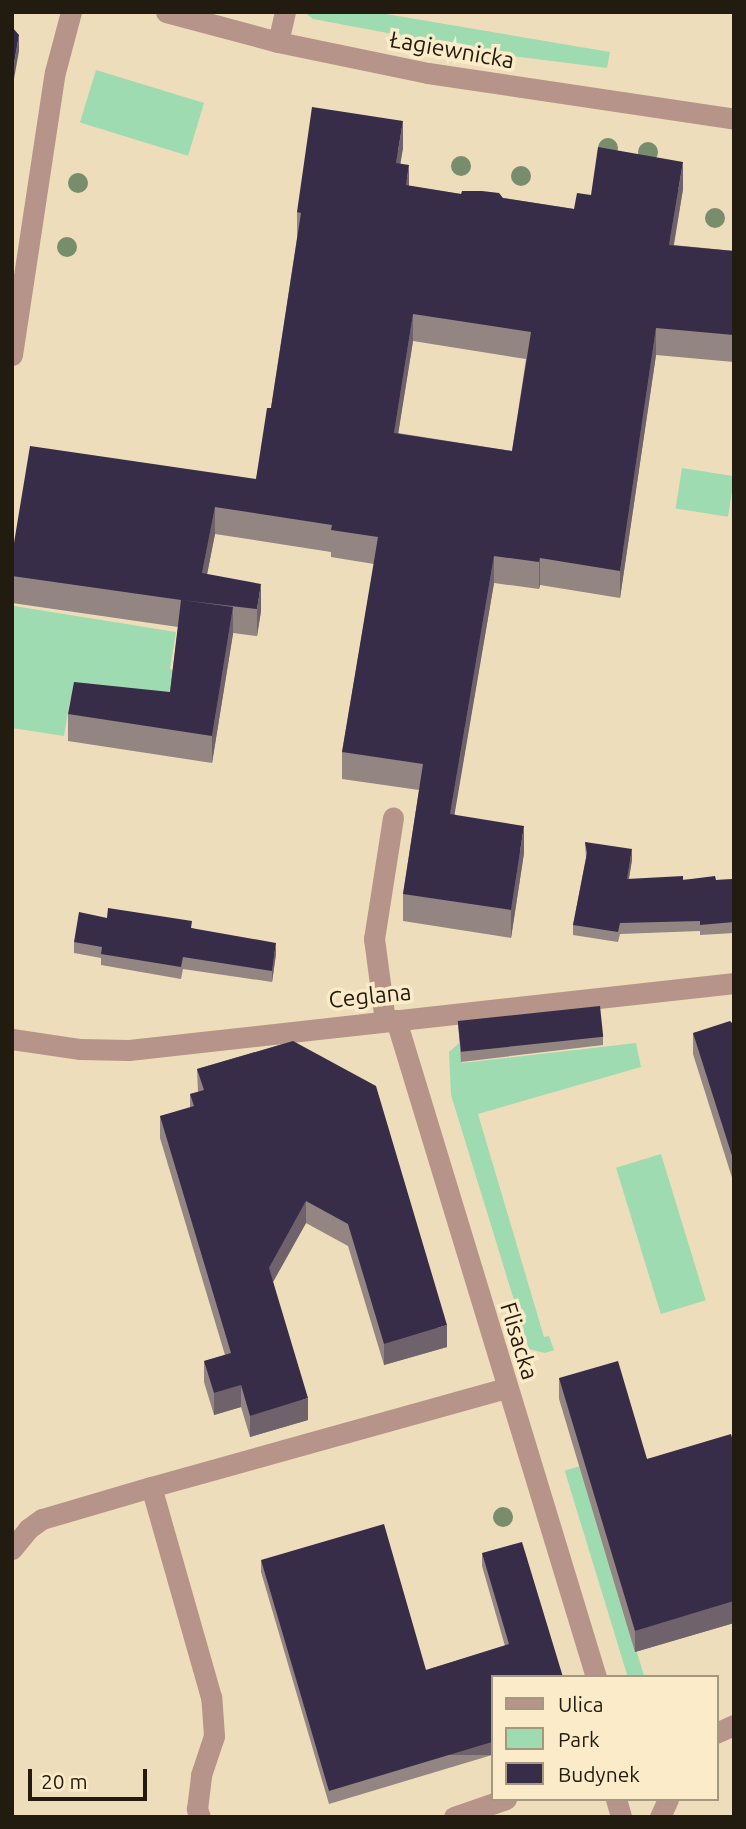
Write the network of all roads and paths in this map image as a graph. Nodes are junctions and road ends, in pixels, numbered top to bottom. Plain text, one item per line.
1 (71, 12) edge
2 (166, 12) edge
3 (285, 12) edge
4 (278, 41) junction
5 (734, 119) edge
6 (12, 355) edge
7 (393, 817) dead end
8 (734, 983) edge
9 (390, 1020) junction
10 (12, 1039) edge
11 (506, 1388) junction
12 (151, 1487) junction
13 (12, 1549) edge
14 (595, 1675) edge
15 (500, 1801) edge
16 (667, 1801) edge
17 (200, 1817) edge
18 (454, 1817) edge
19 (660, 1817) edge

1 - 6 street
2 - 4 street, Łagiewnicka
3 - 4 street
4 - 5 street, Łagiewnicka
7 - 9 street, Flisacka
8 - 9 street, Ceglana
9 - 10 street, Ceglana
9 - 11 street, Flisacka
11 - 12 street
11 - 14 street, Flisacka
12 - 13 street
12 - 17 street
15 - 18 street
16 - 19 street

